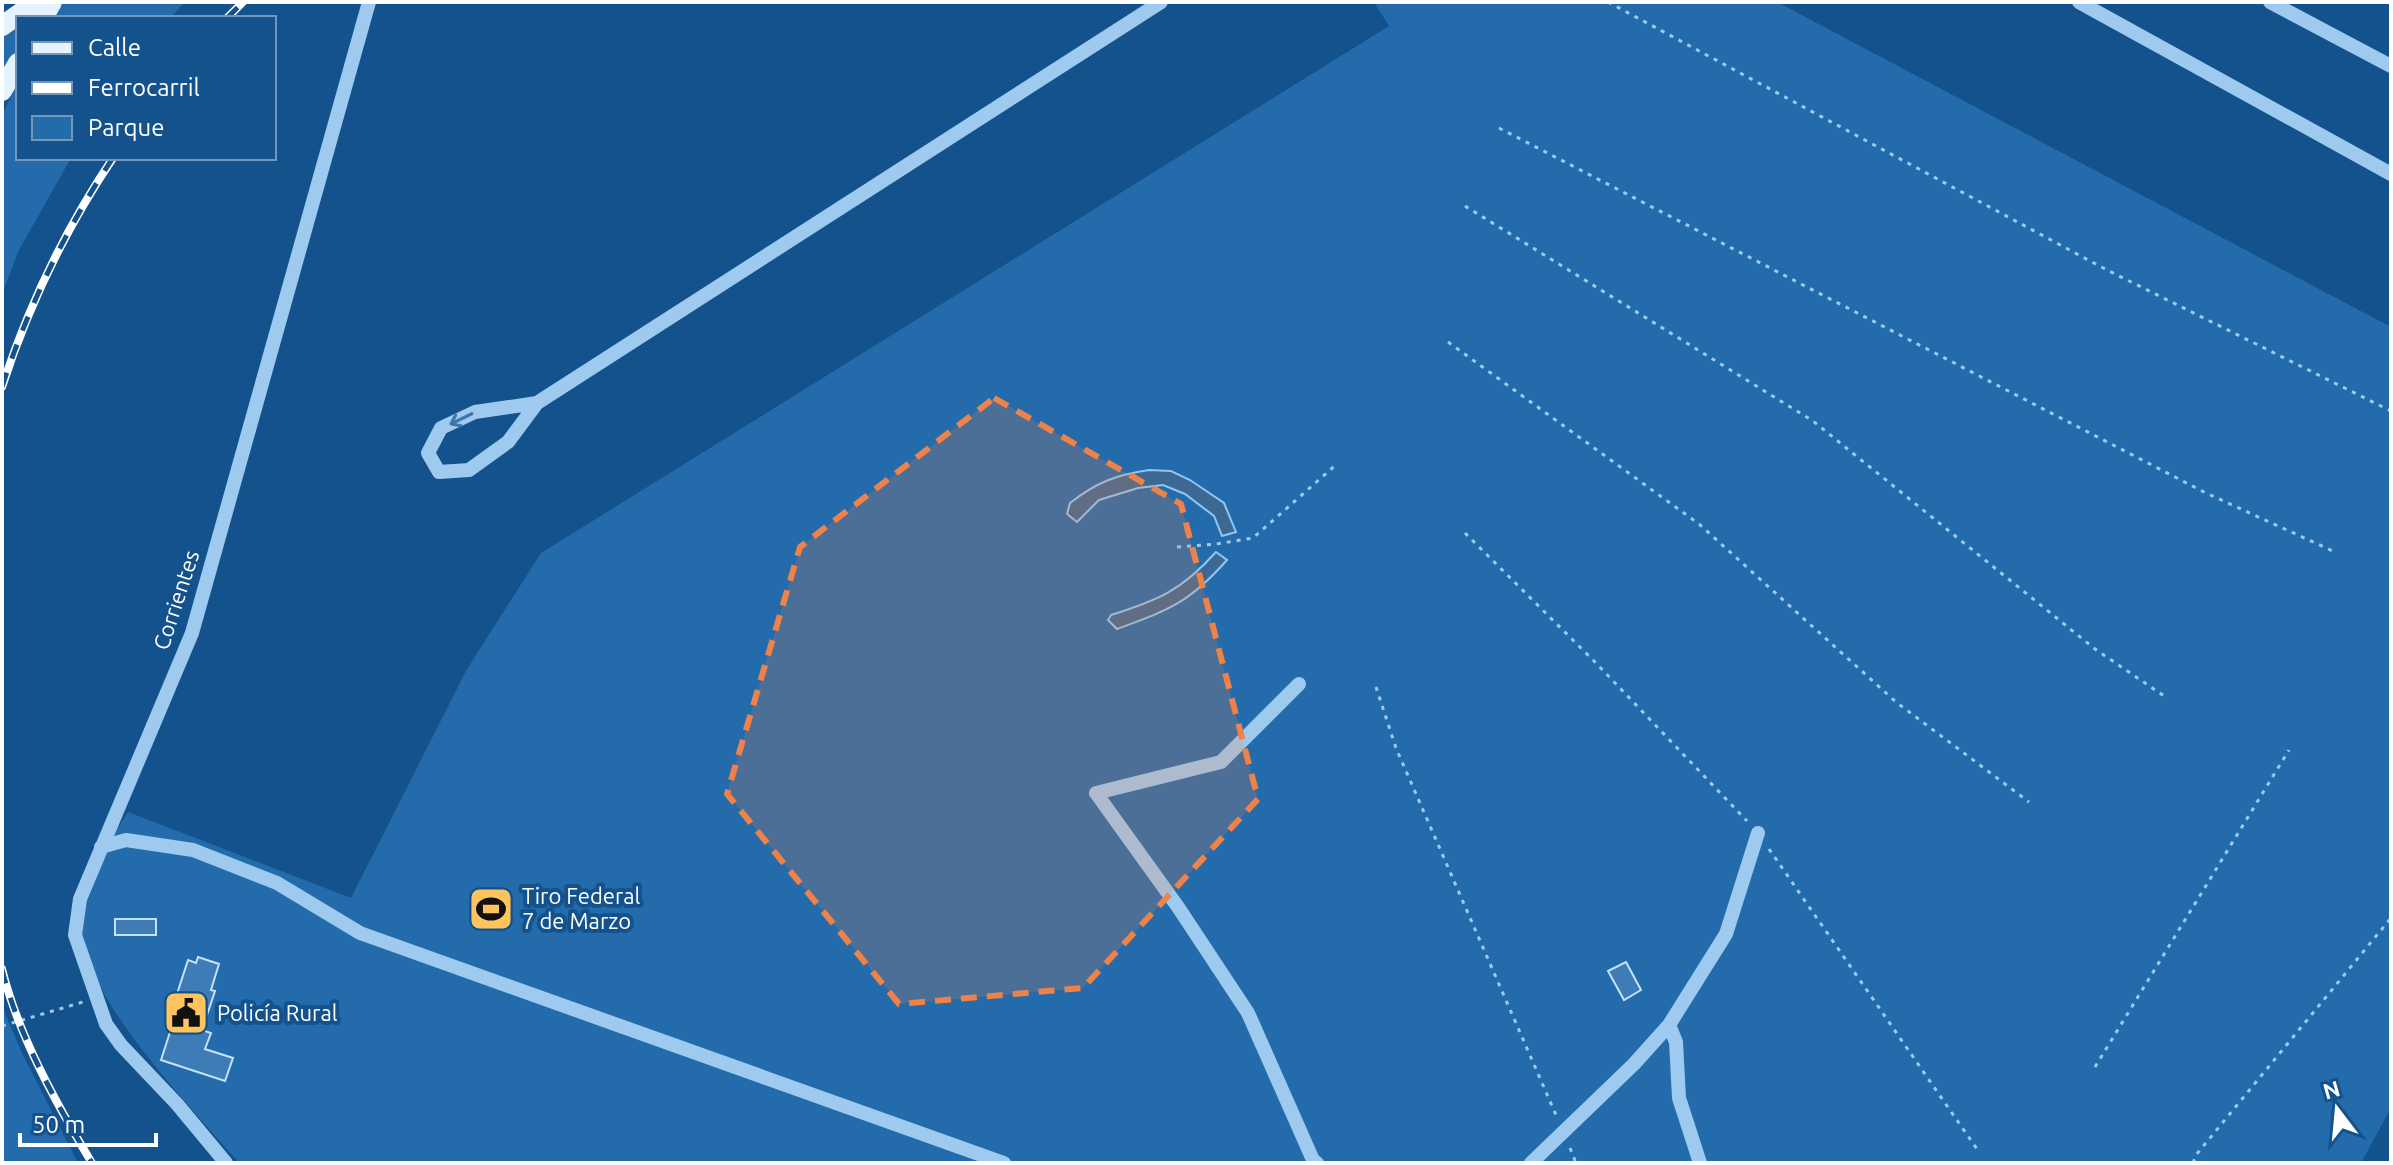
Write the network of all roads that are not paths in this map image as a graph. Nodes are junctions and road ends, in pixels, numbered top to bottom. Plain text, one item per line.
1 (36, 2) edge
2 (369, 2) edge
3 (1161, 2) edge
4 (2079, 2) edge
5 (2270, 2) edge
6 (16, 16) edge
7 (16, 66) edge
8 (2391, 66) edge
9 (2, 91) edge
10 (2391, 174) edge
11 (537, 403) junction
12 (1299, 684) dead end
13 (1758, 833) road end
14 (101, 847) junction
15 (1669, 1025) junction
16 (226, 1163) edge
17 (1004, 1163) edge
18 (1317, 1163) edge
19 (1531, 1163) edge
20 (1700, 1163) edge

1 - 6 main road
2 - 14 street, Corrientes
3 - 11 street
4 - 10 street
5 - 8 street
7 - 9 main road
11 -> 11 street
12 - 18 street
13 - 15 street
14 - 16 street, Corrientes
14 - 17 street
15 - 19 street
15 - 20 street

